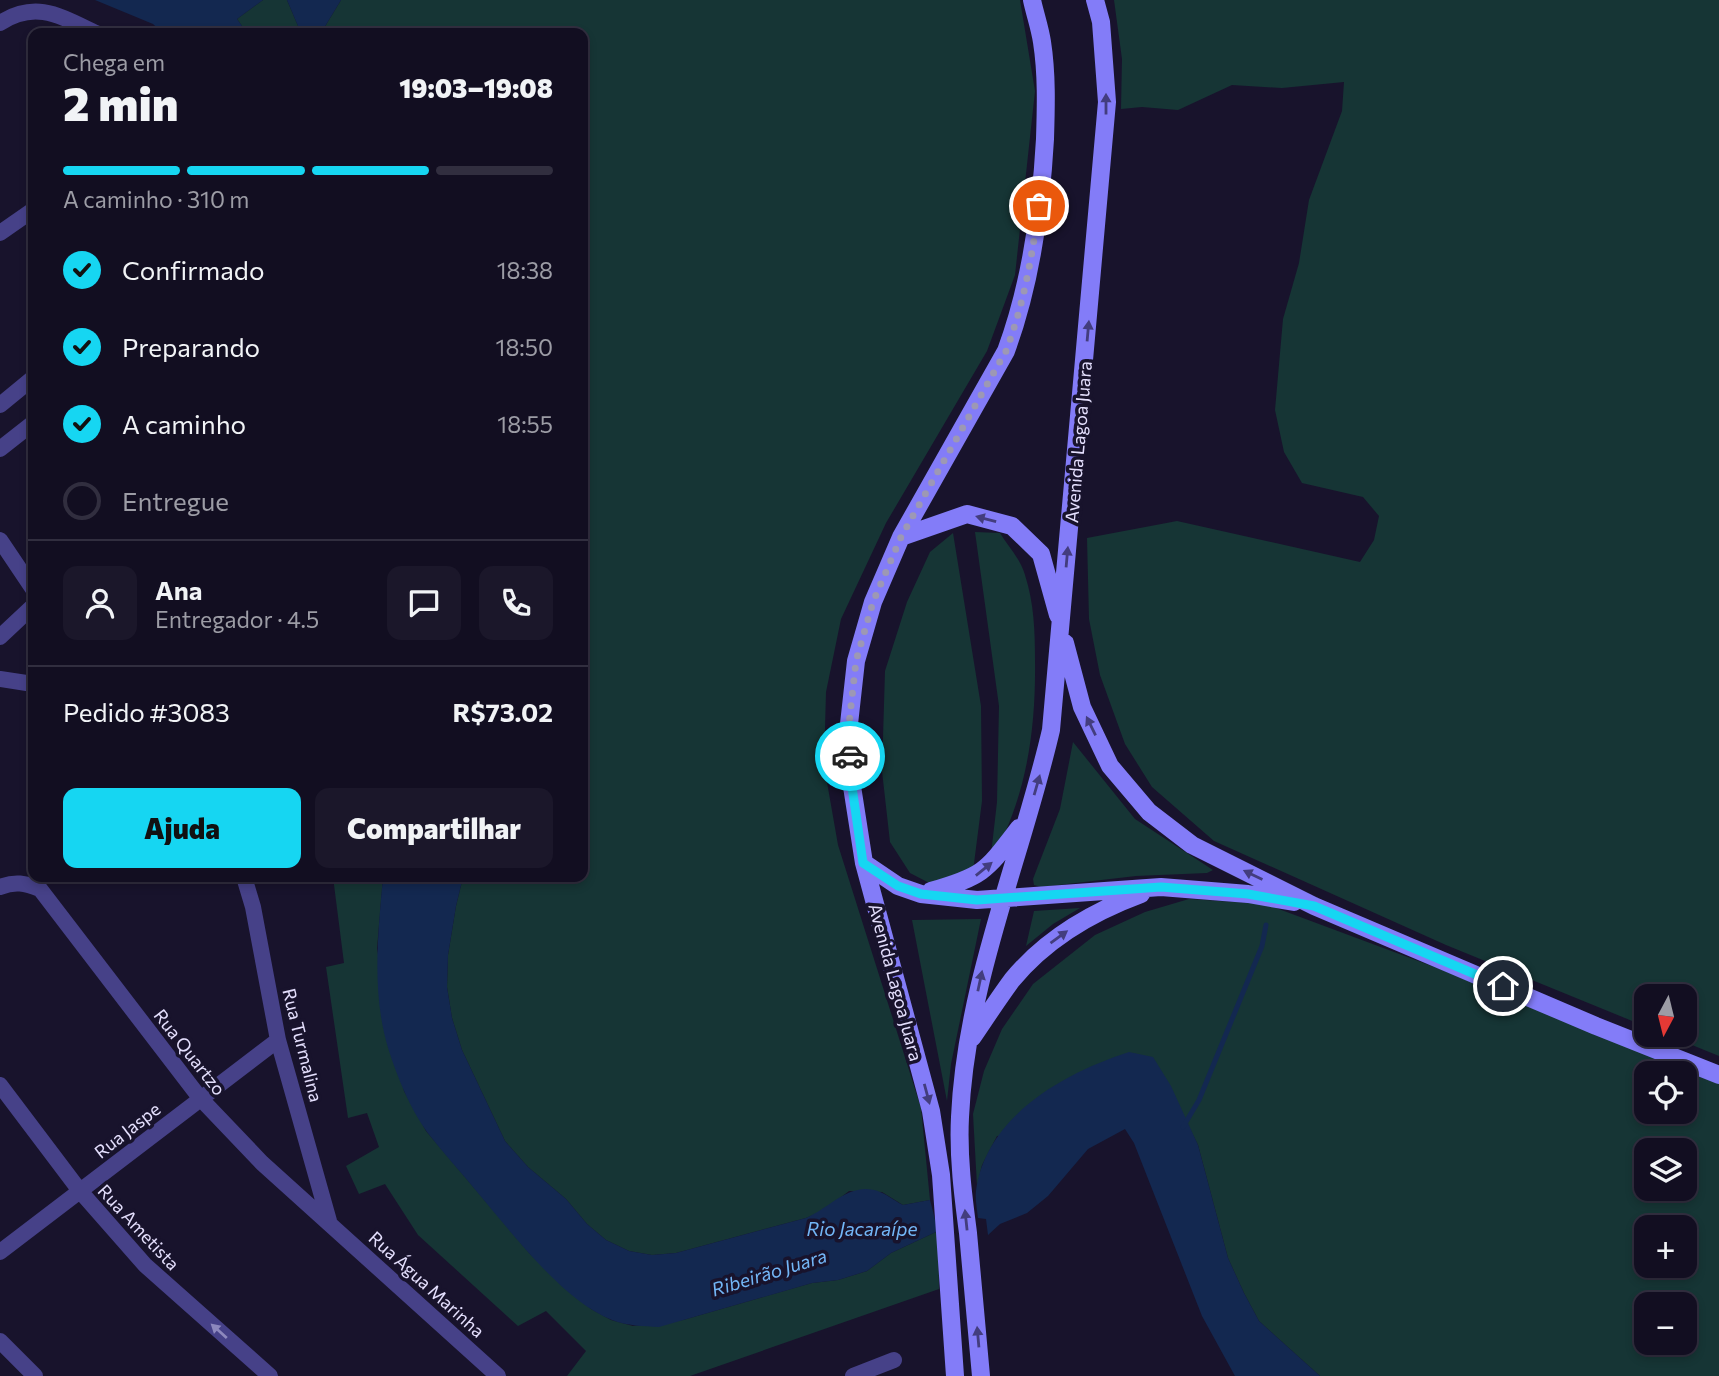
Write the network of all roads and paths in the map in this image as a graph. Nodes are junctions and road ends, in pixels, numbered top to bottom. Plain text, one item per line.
1 (1032, 0) edge
2 (1095, 0) edge
3 (5, 19) edge
4 (86, 28) edge
5 (28, 213) edge
6 (0, 233) edge
7 (28, 382) edge
8 (0, 405) edge
9 (28, 427) edge
10 (0, 449) edge
11 (901, 537) junction
12 (0, 540) edge
13 (28, 582) edge
14 (28, 611) edge
15 (1061, 625) junction
16 (0, 637) edge
17 (0, 679) edge
18 (28, 683) edge
19 (1027, 817) junction
20 (863, 863) junction
21 (246, 882) edge
22 (0, 887) edge
23 (1161, 887) junction
24 (921, 894) junction
25 (1002, 897) junction
26 (1314, 906) junction
27 (278, 1040) junction
28 (968, 1044) junction
29 (1719, 1075) edge
30 (0, 1085) edge
31 (200, 1098) junction
32 (80, 1191) junction
33 (329, 1221) junction
34 (0, 1252) edge
35 (0, 1341) edge
36 (894, 1360) dead end
37 (35, 1376) edge
38 (270, 1376) edge
39 (498, 1376) edge
40 (853, 1376) edge
41 (955, 1376) edge
42 (981, 1376) edge

1 - 11 main road, Avenida Lagoa Juara
15 -> 2 main road, Avenida Lagoa Juara
3 - 4 street
5 - 6 street
7 - 8 street
9 - 10 street
15 -> 11 main road
11 - 20 main road, Avenida Lagoa Juara
12 - 13 street
14 - 16 street
19 -> 15 main road, Avenida Lagoa Juara
26 -> 15 main road
17 - 18 street
24 -> 19 main road
19 - 25 main road, Avenida Lagoa Juara
20 - 24 main road
20 -> 41 main road, Avenida Lagoa Juara
21 - 27 street, Rua Turmalina
22 - 31 street, Rua Quartzo
23 - 25 main road
23 - 26 main road
28 -> 23 main road
24 - 25 main road
28 -> 25 main road, Avenida Lagoa Juara
26 - 29 main road
27 - 31 street, Rua Jaspe
27 - 33 street, Rua Turmalina
42 -> 28 main road, Avenida Lagoa Juara
30 - 32 street, Rua Ametista
31 - 32 street, Rua Jaspe
31 - 33 street, Rua Quartzo
32 - 34 street, Rua Jaspe
38 -> 32 street, Rua Ametista
33 - 39 street, Rua Água Marinha
35 - 37 street
36 - 40 street

